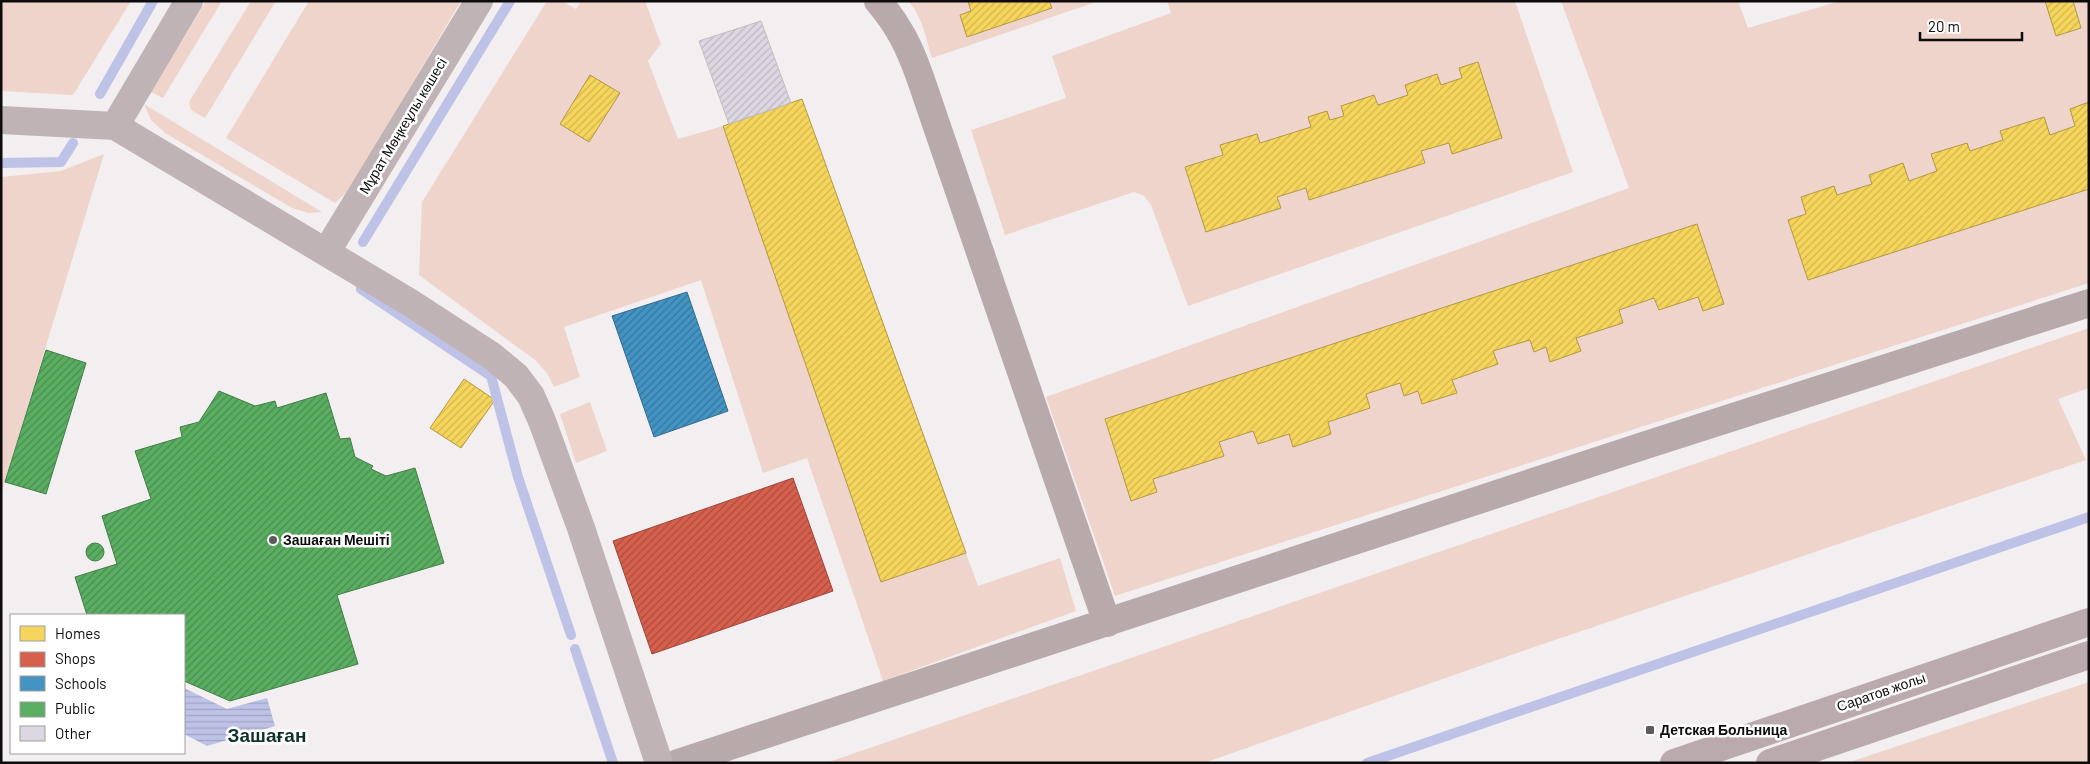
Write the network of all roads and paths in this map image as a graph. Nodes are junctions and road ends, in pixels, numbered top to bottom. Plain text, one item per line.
1 (189, 1) edge
2 (479, 1) edge
3 (878, 1) edge
4 (1, 120) edge
5 (115, 126) junction
6 (328, 252) junction
7 (2089, 303) edge
8 (2089, 622) edge
9 (1107, 623) junction
10 (2089, 655) edge
11 (660, 763) edge
12 (678, 763) edge
13 (1674, 763) edge
14 (1770, 763) edge

1 - 5 main road
2 - 6 main road, Мұрат Мөңкеұлы көшесі
3 - 9 street
4 - 5 main road
5 - 6 main road
6 - 11 main road
7 - 9 street
8 - 13 main road, Саратов жолы
9 - 12 street
10 - 14 main road

